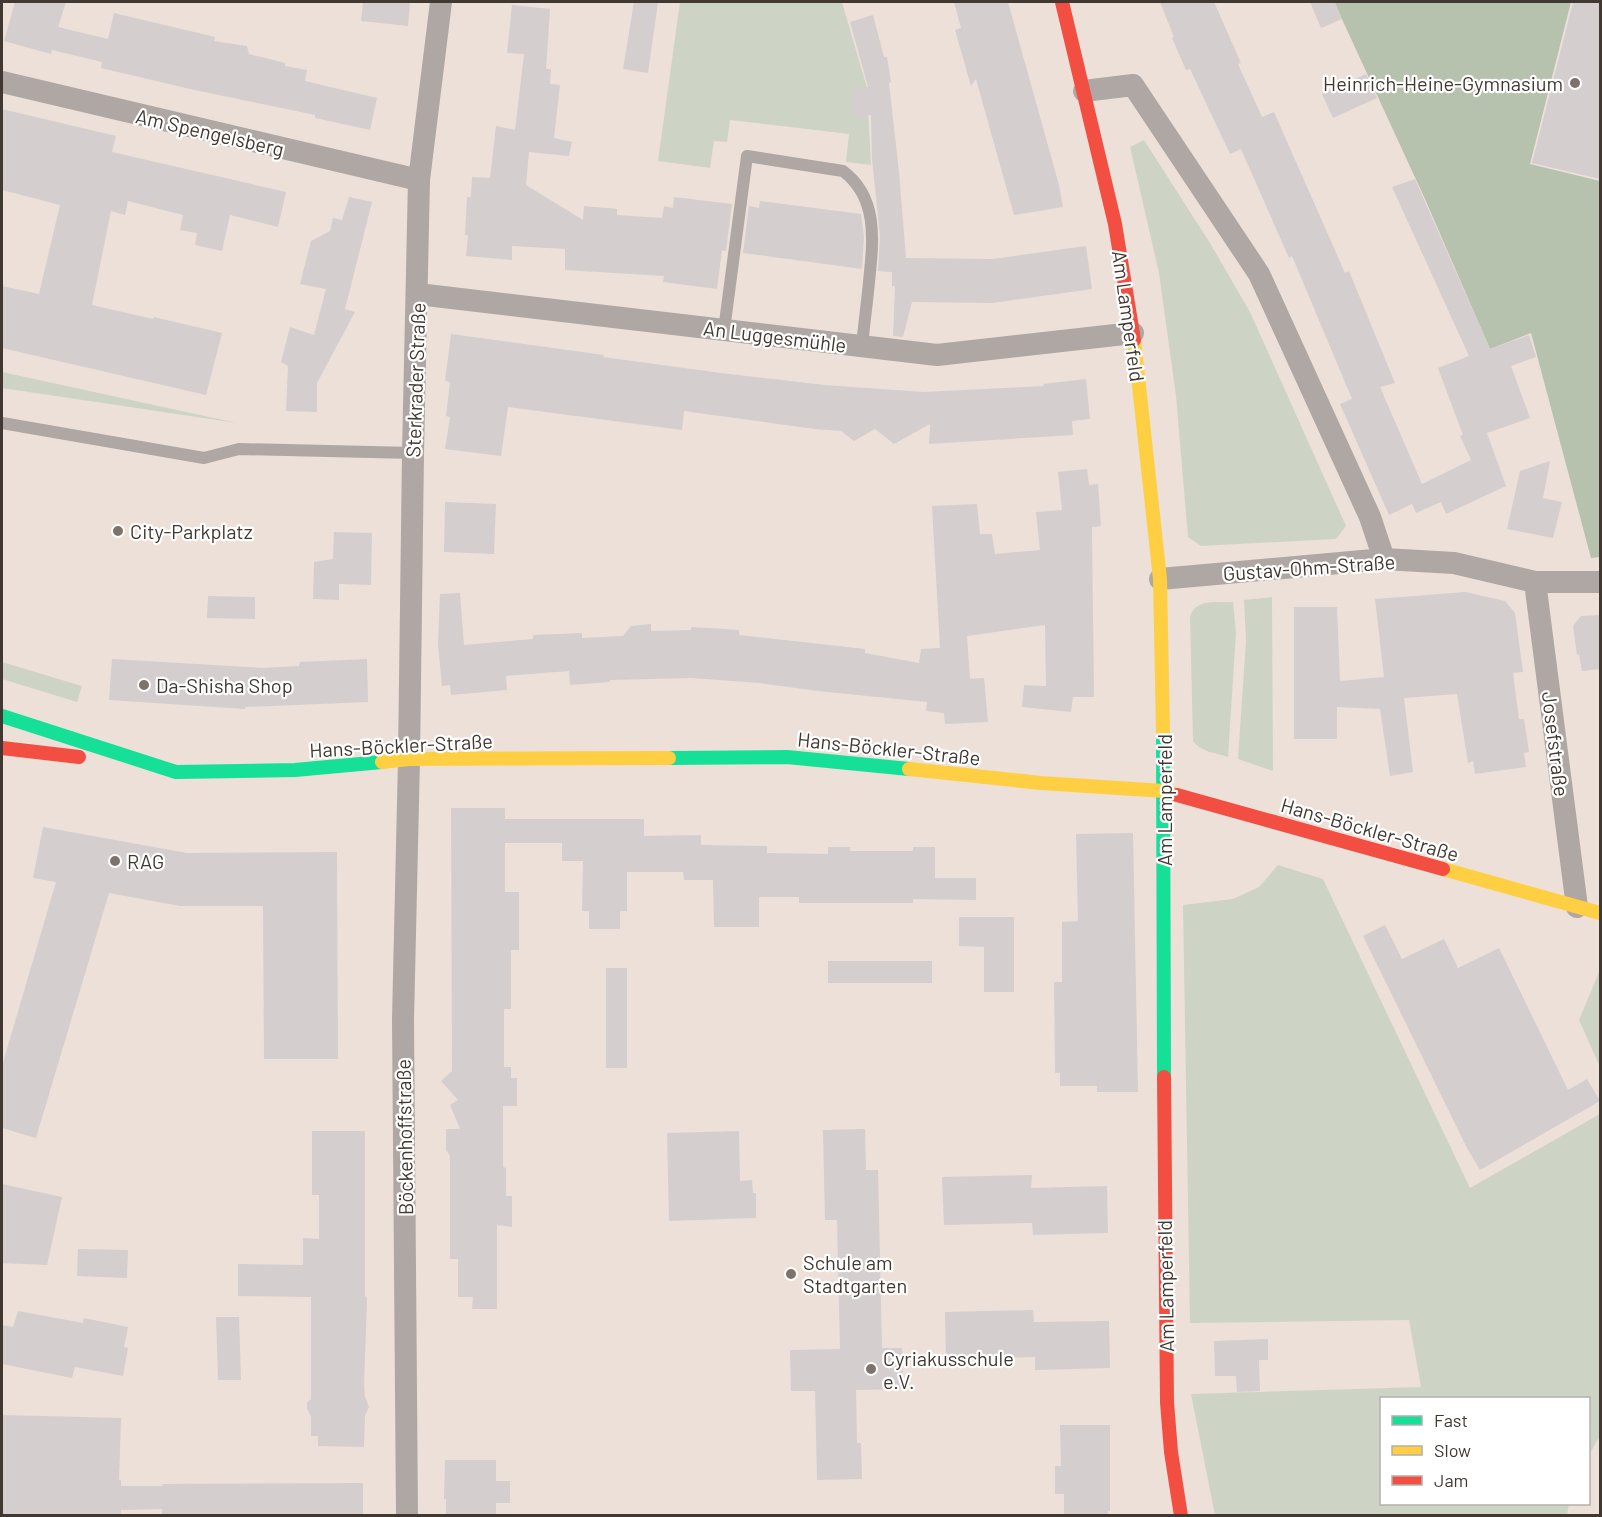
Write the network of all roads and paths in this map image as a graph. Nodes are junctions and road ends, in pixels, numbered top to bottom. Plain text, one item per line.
1 (441, 2) edge
2 (1062, 2) edge
3 (2, 82) edge
4 (1084, 91) junction
5 (419, 180) junction
6 (418, 294) junction
7 (724, 330) junction
8 (1133, 333) junction
9 (862, 346) junction
10 (2, 423) edge
11 (413, 453) junction
12 (1384, 559) junction
13 (1160, 579) junction
14 (1536, 582) junction
15 (1600, 582) edge
16 (2, 716) edge
17 (2, 747) edge
18 (409, 759) junction
19 (158, 768) junction
20 (1164, 791) junction
21 (1577, 907) junction
22 (1600, 913) edge
23 (407, 1515) edge
24 (1182, 1515) edge

1 - 5 street, Sterkrader Straße
2 - 4 main road, Am Lamperfeld
3 - 5 street, Am Spengelsberg
4 - 8 main road, Am Lamperfeld
4 - 12 street
5 - 6 street, Sterkrader Straße
6 - 7 street, An Luggesmühle
6 - 11 street, Sterkrader Straße
7 - 9 street, An Luggesmühle
7 - 9 lane
8 - 9 street, An Luggesmühle
8 - 13 main road, Am Lamperfeld
10 - 11 lane
11 - 18 street, Sterkrader Straße
12 - 13 street, Gustav-Ohm-Straße
12 - 14 street, Gustav-Ohm-Straße
13 - 20 main road, Am Lamperfeld
14 - 15 street, Gustav-Ohm-Straße
14 - 21 street, Josefstraße
16 - 19 main road, Hans-Böckler-Straße
17 - 19 main road, Hans-Böckler-Straße
18 - 19 main road, Hans-Böckler-Straße
18 - 20 main road, Hans-Böckler-Straße
18 - 23 street, Böckenhoffstraße
20 - 21 main road, Hans-Böckler-Straße
20 - 24 main road, Am Lamperfeld
21 - 22 main road, Hans-Böckler-Straße

